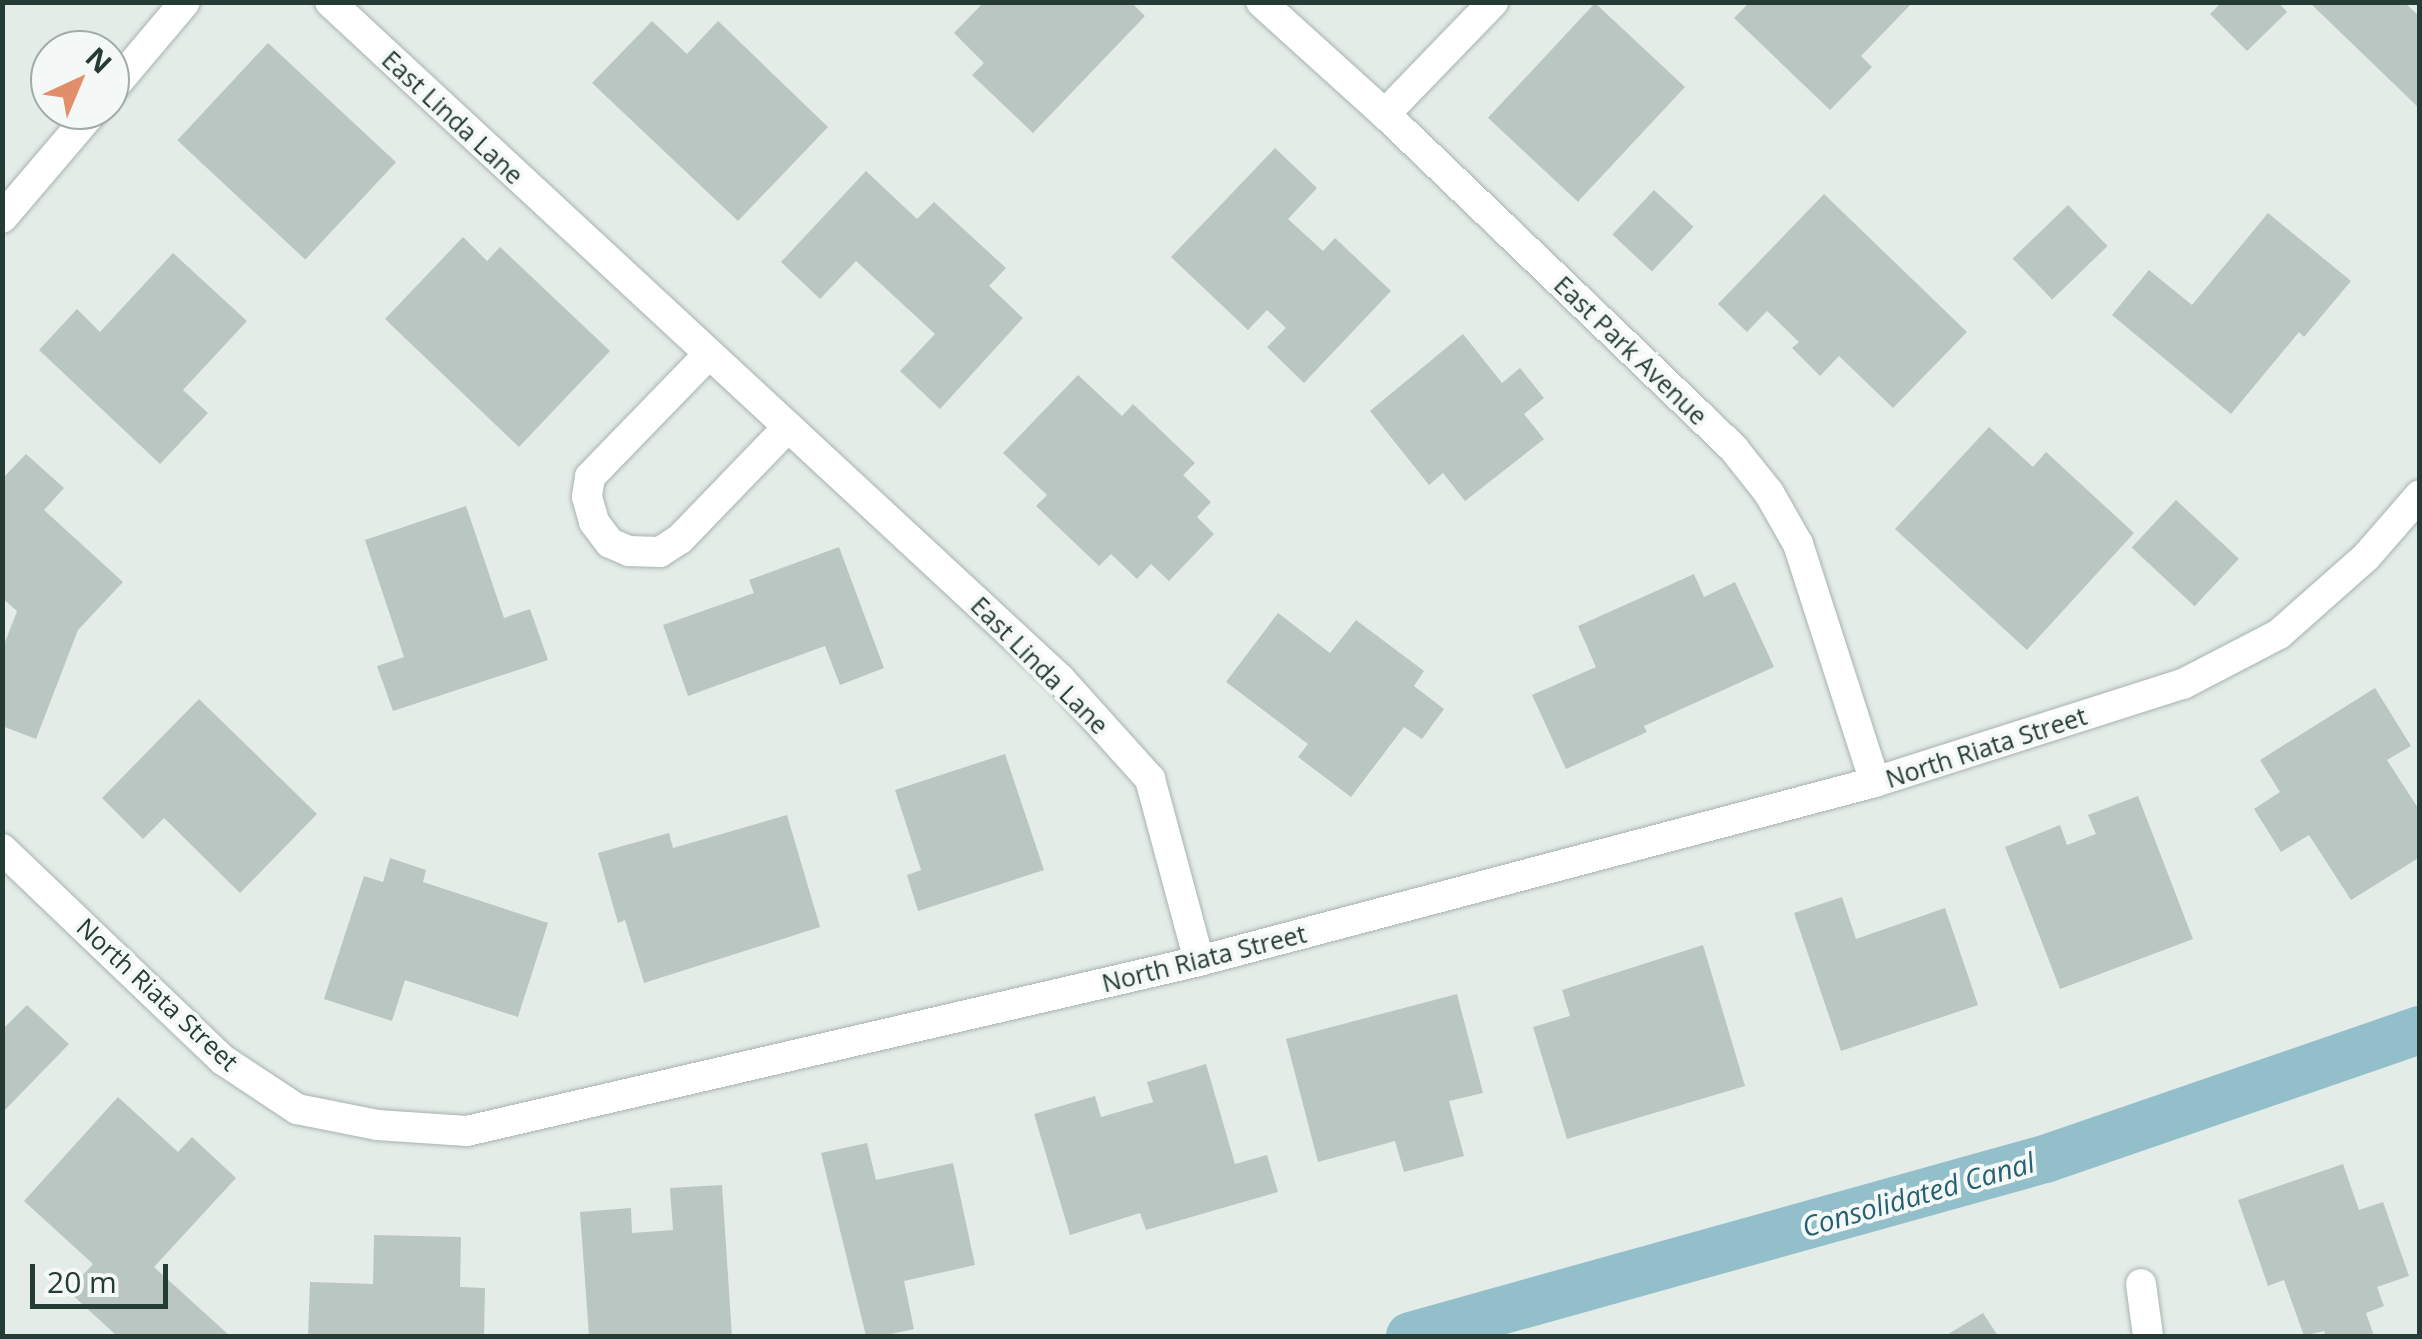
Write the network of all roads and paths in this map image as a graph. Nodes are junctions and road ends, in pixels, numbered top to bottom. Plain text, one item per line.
1 (185, 2) edge
2 (330, 2) edge
3 (1261, 2) edge
4 (1493, 2) edge
5 (130, 67) edge
6 (1386, 114) junction
7 (77, 130) edge
8 (2, 218) edge
9 (709, 354) junction
10 (788, 426) junction
11 (2420, 495) edge
12 (1875, 782) junction
13 (2, 849) edge
14 (1199, 961) junction
15 (2141, 1284) dead end
16 (2148, 1336) edge

1 - 5 street
2 - 9 street, East Linda Lane
3 - 6 street, East Park Avenue
4 - 6 street
6 - 12 street, East Park Avenue
7 - 8 street
9 - 10 street, East Linda Lane
9 - 10 street
10 - 14 street, East Linda Lane
11 - 12 street, North Riata Street
12 - 14 street, North Riata Street
13 - 14 street, North Riata Street
15 - 16 street

